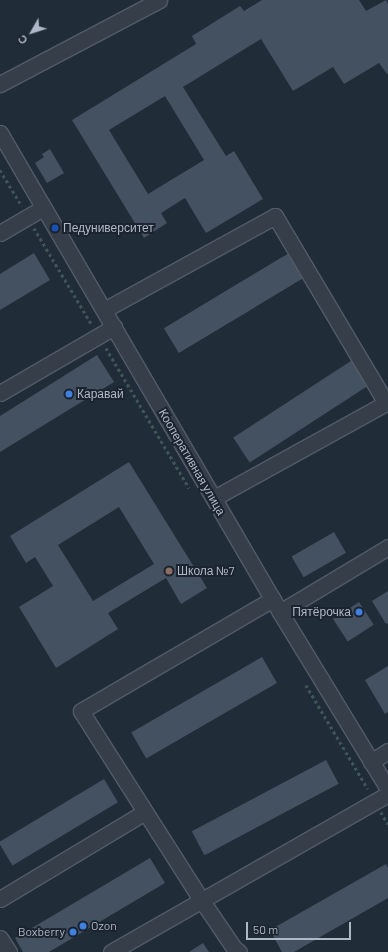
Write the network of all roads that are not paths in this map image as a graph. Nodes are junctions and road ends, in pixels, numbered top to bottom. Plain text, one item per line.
1 (159, 0) edge
2 (0, 84) edge
3 (0, 134) edge
4 (43, 208) junction
5 (0, 233) edge
6 (104, 310) junction
7 (114, 327) junction
8 (0, 393) edge
9 (214, 498) junction
10 (388, 547) edge
11 (273, 599) junction
12 (280, 612) junction
13 (388, 751) edge
14 (371, 762) junction
15 (388, 789) edge
16 (388, 794) edge
17 (145, 812) junction
18 (0, 899) edge
19 (202, 901) junction
20 (0, 938) edge
21 (8, 952) edge
22 (111, 952) edge
23 (239, 952) edge

1 - 2 street
3 - 4 street, Кооперативная улица
4 - 5 street
4 - 6 street, Кооперативная улица
6 - 7 street, Кооперативная улица
6 - 9 street
7 - 8 street
7 - 9 street, Кооперативная улица
9 - 11 street, Кооперативная улица
10 - 12 street
11 - 12 street, Кооперативная улица
11 - 17 street
12 - 14 street, Кооперативная улица
13 - 14 street
14 - 15 street, Кооперативная улица
16 - 19 street
17 - 18 street
17 - 19 street
19 - 22 street
19 - 23 street
20 - 21 street

